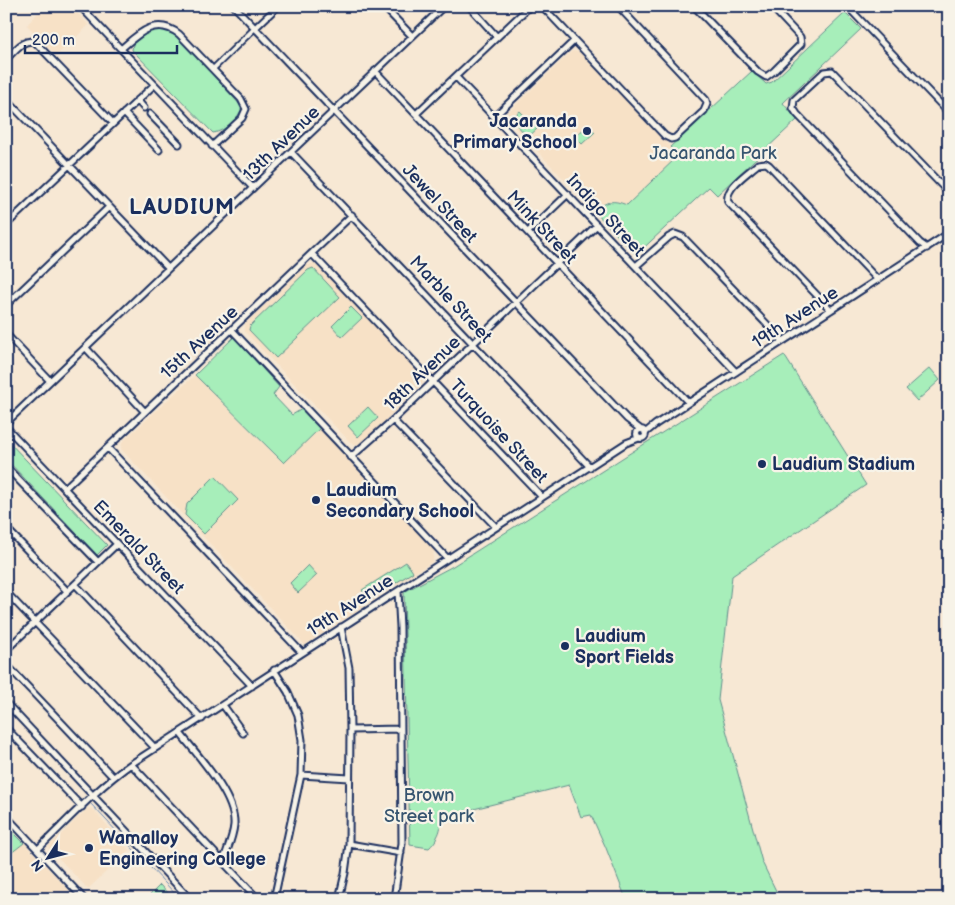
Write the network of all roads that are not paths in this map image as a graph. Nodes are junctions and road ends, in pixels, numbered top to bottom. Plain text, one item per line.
1 (80, 6) edge
2 (234, 6) edge
3 (278, 6) edge
4 (383, 6) edge
5 (444, 6) edge
6 (469, 6) edge
7 (530, 6) edge
8 (542, 6) edge
9 (618, 6) edge
10 (694, 6) edge
11 (771, 6) edge
12 (848, 6) edge
13 (255, 28) junction
14 (412, 36) junction
15 (497, 37) junction
16 (574, 41) junction
17 (121, 49) junction
18 (6, 59) edge
19 (213, 69) junction
20 (375, 71) junction
21 (456, 77) junction
22 (154, 84) junction
23 (6, 99) edge
24 (137, 100) junction
25 (144, 108) dead end
26 (334, 111) junction
27 (124, 113) junction
28 (949, 113) edge
29 (150, 114) dead end
30 (416, 114) junction
31 (494, 117) junction
32 (113, 123) junction
33 (179, 144) dead end
34 (212, 146) junction
35 (159, 150) dead end
36 (291, 152) junction
37 (69, 165) junction
38 (253, 188) junction
39 (949, 193) edge
40 (568, 194) junction
41 (109, 207) junction
42 (352, 215) junction
43 (6, 225) edge
44 (597, 225) junction
45 (528, 232) junction
46 (949, 234) edge
47 (925, 249) junction
48 (312, 254) junction
49 (556, 263) junction
50 (636, 266) junction
51 (168, 268) junction
52 (878, 280) junction
53 (516, 302) junction
54 (6, 305) edge
55 (831, 310) junction
56 (232, 330) junction
57 (6, 334) edge
58 (783, 341) junction
59 (473, 343) junction
60 (86, 348) junction
61 (736, 372) junction
62 (50, 381) junction
63 (433, 381) junction
64 (688, 402) junction
65 (145, 412) junction
66 (393, 420) junction
67 (6, 422) edge
68 (6, 427) edge
69 (640, 432) junction
70 (108, 448) junction
71 (352, 457) junction
72 (6, 467) edge
73 (590, 467) junction
74 (64, 488) junction
75 (542, 497) junction
76 (496, 527) junction
77 (6, 528) edge
78 (117, 544) junction
79 (447, 558) junction
80 (98, 562) junction
81 (75, 584) junction
82 (67, 591) junction
83 (398, 591) junction
84 (6, 592) edge
85 (36, 623) junction
86 (341, 628) junction
87 (6, 650) edge
88 (302, 653) junction
89 (6, 664) edge
90 (274, 670) junction
91 (252, 686) junction
92 (6, 703) edge
93 (223, 705) junction
94 (202, 719) junction
95 (6, 728) edge
96 (401, 729) junction
97 (350, 730) junction
98 (180, 732) junction
99 (243, 733) dead end
100 (156, 748) junction
101 (131, 764) junction
102 (301, 775) junction
103 (113, 777) junction
104 (349, 778) junction
105 (93, 795) junction
106 (82, 807) junction
107 (6, 816) edge
108 (349, 844) junction
109 (38, 850) junction
110 (401, 853) junction
111 (223, 862) junction
112 (84, 899) edge
113 (190, 899) edge
114 (258, 899) edge
115 (274, 899) edge
116 (339, 899) edge
117 (394, 899) edge

1 - 17 street
2 - 13 street, Jewel Street
3 - 13 street
4 - 14 street
5 - 14 street, 13th Avenue
6 - 15 street
7 - 15 street
8 - 16 street
9 - 16 street
10 - 11 street
12 - 28 street
13 - 19 street
13 - 26 street, Jewel Street
14 - 20 street, 13th Avenue
15 - 21 street
16 - 31 street
17 - 19 street
17 - 22 street
18 - 32 street
19 - 34 street
20 - 26 street, 13th Avenue
20 - 30 street, Mink Street
21 - 30 street
21 - 31 street, Indigo Street
22 - 24 street
22 - 34 street
23 - 37 street
24 - 25 street
24 - 27 street
26 - 36 street, 13th Avenue
26 - 53 street, Jewel Street
27 - 32 street
27 - 35 street
29 - 33 street
30 - 45 street, Mink Street
31 - 40 street, Indigo Street
32 - 37 street
34 - 38 street
36 - 38 street, 13th Avenue
36 - 42 street, Marble Street
37 - 41 street
37 - 43 street
38 - 51 street, 13th Avenue
39 - 47 street
40 - 44 street, Indigo Street
40 - 45 street
41 - 51 street
41 - 54 street
42 - 48 street, 15th Avenue
42 - 59 street, Marble Street
44 - 49 street, 18th Avenue
44 - 50 street, Indigo Street
45 - 49 street, Mink Street
46 - 47 street, 19th Avenue
47 - 52 street, 19th Avenue
48 - 56 street, 15th Avenue
48 - 63 street, Turquoise Street
49 - 53 street, 18th Avenue
49 - 64 street, Mink Street
50 - 58 street
50 - 61 street, Indigo Street
51 - 60 street, 13th Avenue
52 - 55 street, 19th Avenue
52 - 55 street
53 - 59 street, 18th Avenue
53 - 69 street, Jewel Street
55 - 58 street, 19th Avenue
56 - 65 street, 15th Avenue
56 - 71 street
57 - 62 street
58 - 61 street, 19th Avenue
59 - 63 street, 18th Avenue
59 - 73 street, Marble Street
60 - 62 street, 13th Avenue
60 - 65 street
61 - 64 street, 19th Avenue
62 - 67 street, 13th Avenue
63 - 66 street, 18th Avenue
63 - 75 street, Turquoise Street
64 - 69 street, 19th Avenue
65 - 70 street, 15th Avenue
66 - 71 street, 18th Avenue
66 - 76 street
68 - 74 street, Emerald Street
69 - 73 street, 19th Avenue
70 - 74 street, 15th Avenue
70 - 88 street
71 - 79 street
72 - 80 street
73 - 75 street, 19th Avenue
74 - 78 street, Emerald Street
75 - 76 street, 19th Avenue
76 - 79 street, 19th Avenue
77 - 82 street
78 - 80 street
78 - 91 street, Emerald Street
79 - 83 street, 19th Avenue
80 - 81 street
81 - 82 street
81 - 94 street
82 - 85 street
83 - 86 street, 19th Avenue
83 - 96 street
84 - 85 street
85 - 87 street
85 - 100 street
86 - 88 street, 19th Avenue
86 - 97 street
88 - 90 street, 19th Avenue
89 - 103 street
90 - 91 street, 19th Avenue
90 - 102 street
91 - 93 street, 19th Avenue
92 - 105 street
93 - 94 street, 19th Avenue
93 - 99 street
94 - 98 street, 19th Avenue
95 - 106 street
96 - 97 street
96 - 110 street
97 - 104 street
98 - 100 street, 19th Avenue
98 - 111 street
100 - 101 street, 19th Avenue
101 - 103 street, 19th Avenue
101 - 111 street
102 - 104 street
102 - 115 street
103 - 105 street, 19th Avenue
104 - 108 street
105 - 106 street, 19th Avenue
105 - 113 street
106 - 109 street, 19th Avenue
107 - 109 street
108 - 110 street
108 - 116 street
109 - 112 street
110 - 117 street
111 - 114 street

